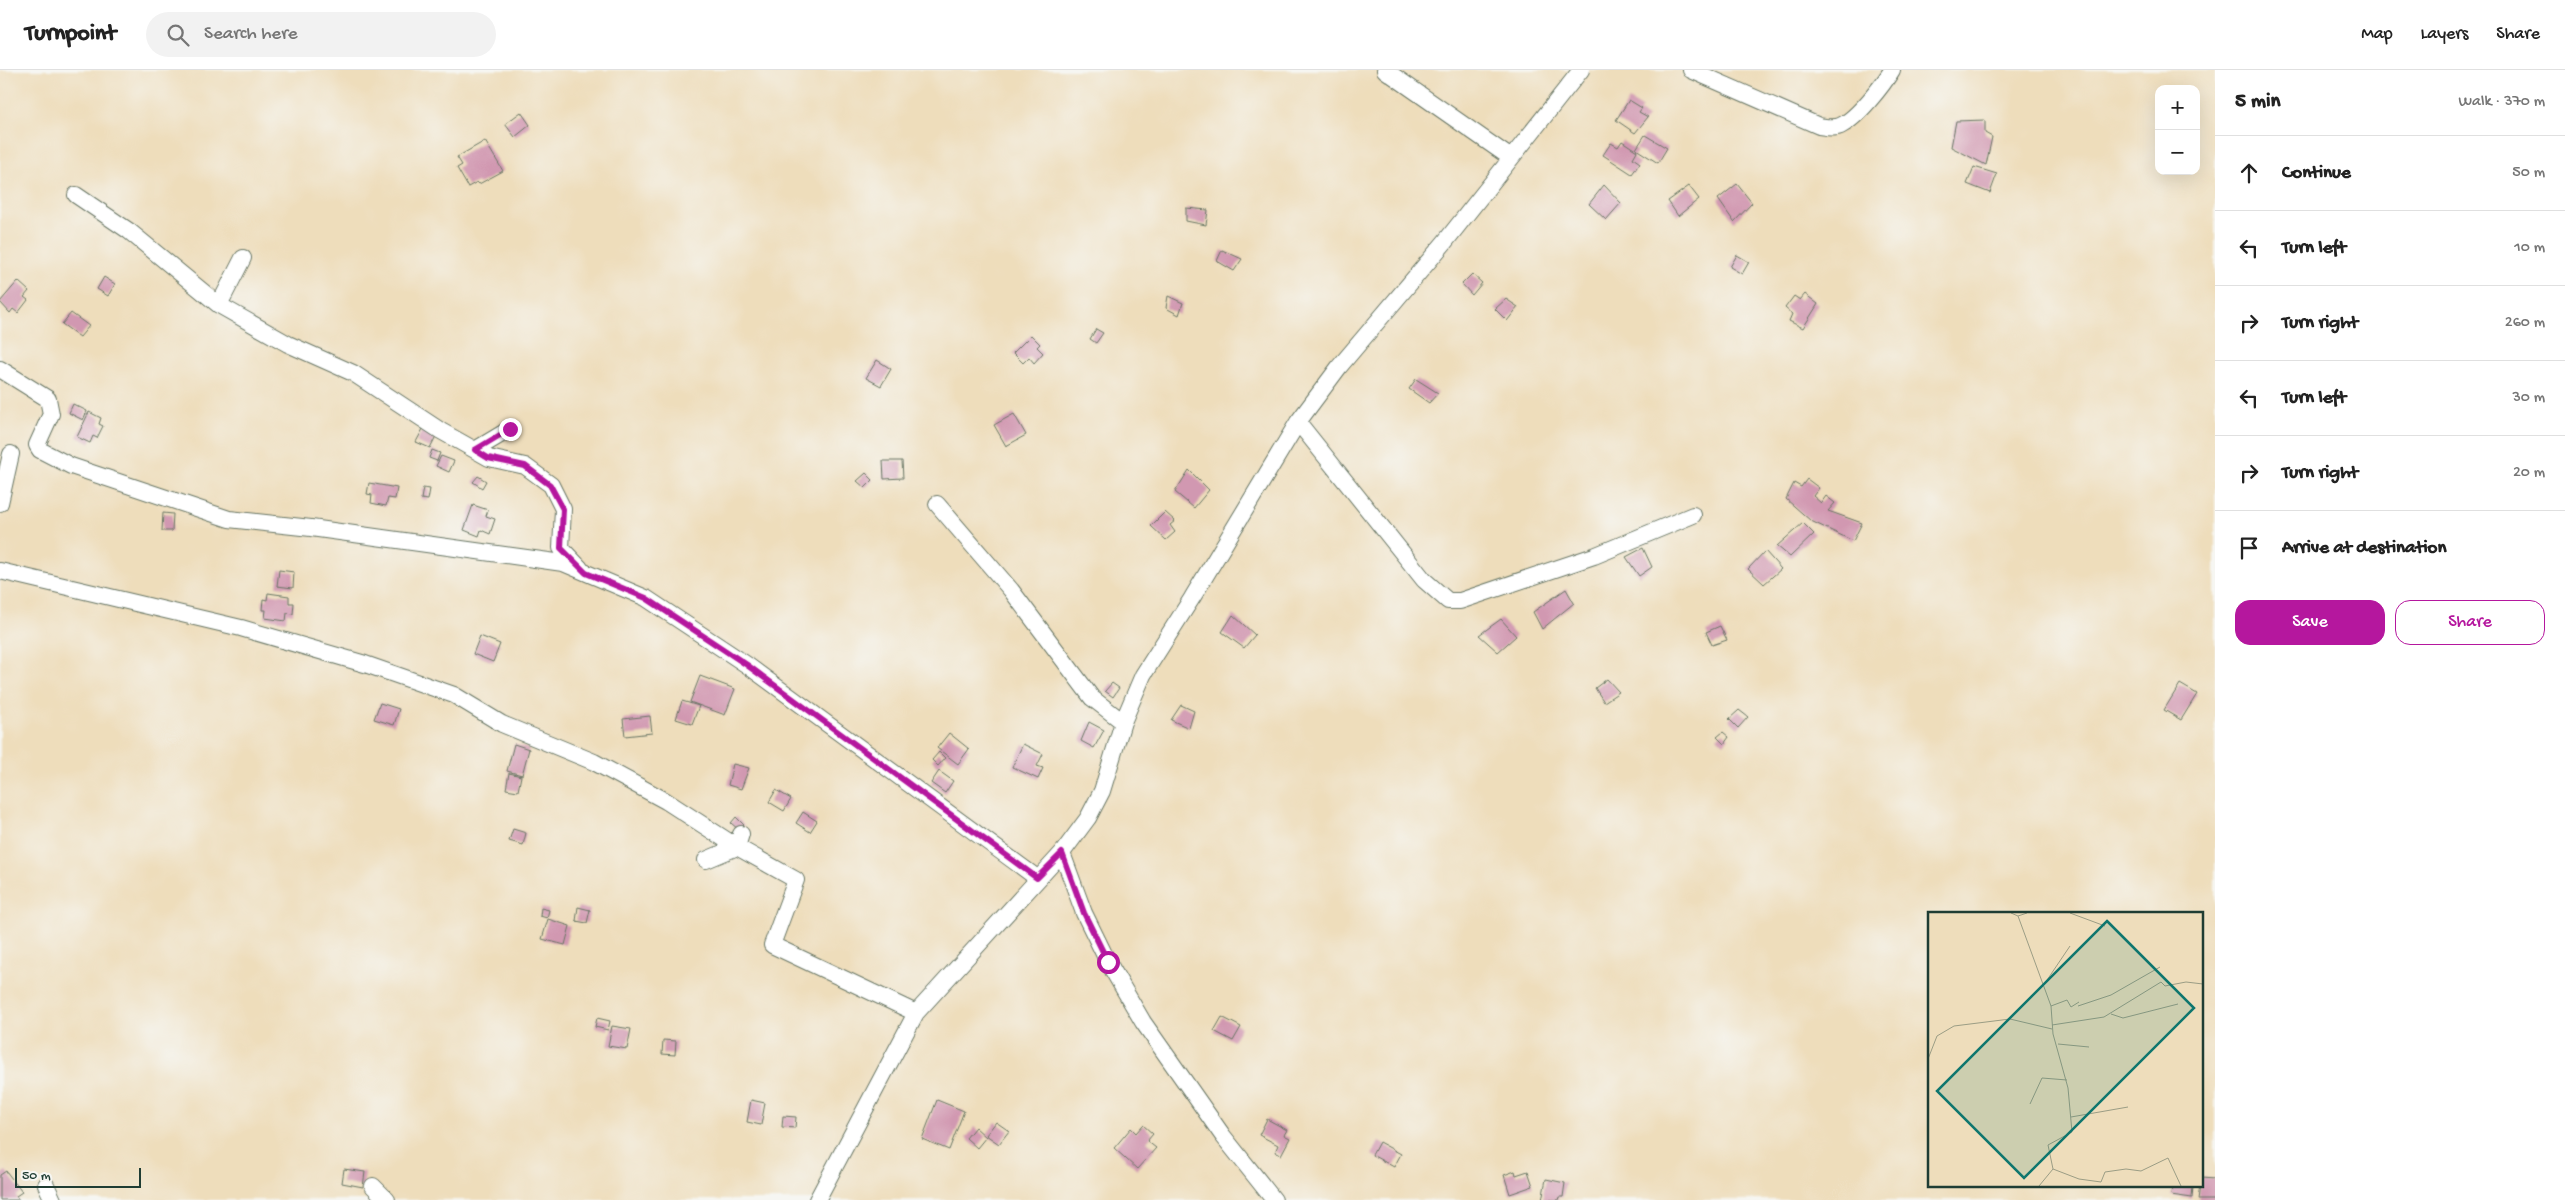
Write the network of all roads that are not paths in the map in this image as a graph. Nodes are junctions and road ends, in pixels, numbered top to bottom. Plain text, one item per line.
1 (1385, 70) edge
2 (1581, 70) edge
3 (1690, 70) edge
4 (1892, 70) edge
5 (1512, 158) junction
6 (76, 195) dead end
7 (244, 258) dead end
8 (219, 305) junction
9 (0, 370) edge
10 (1298, 422) junction
11 (510, 429) dead end
12 (475, 450) junction
13 (11, 454) dead end
14 (0, 504) edge
15 (937, 504) dead end
16 (1693, 515) dead end
17 (0, 571) edge
18 (586, 573) junction
19 (1123, 722) junction
20 (739, 840) junction
21 (1062, 853) junction
22 (706, 860) dead end
23 (1037, 878) junction
24 (916, 1014) junction
25 (46, 1185) dead end
26 (373, 1186) dead end
27 (53, 1200) edge
28 (387, 1200) edge
29 (817, 1200) edge
30 (1274, 1200) edge

1 - 5 street
2 - 5 street
3 - 4 street
5 - 10 street
6 - 8 street
7 - 8 street
8 - 12 street
9 - 18 street
10 - 16 street
10 - 19 street
11 - 12 street
12 - 18 street
13 - 14 street
15 - 19 street
17 - 20 street
18 - 23 street
19 - 21 street
20 - 22 street
20 - 24 street
21 - 23 street
21 - 30 street
23 - 24 street
24 - 29 street
25 - 27 street
26 - 28 street

